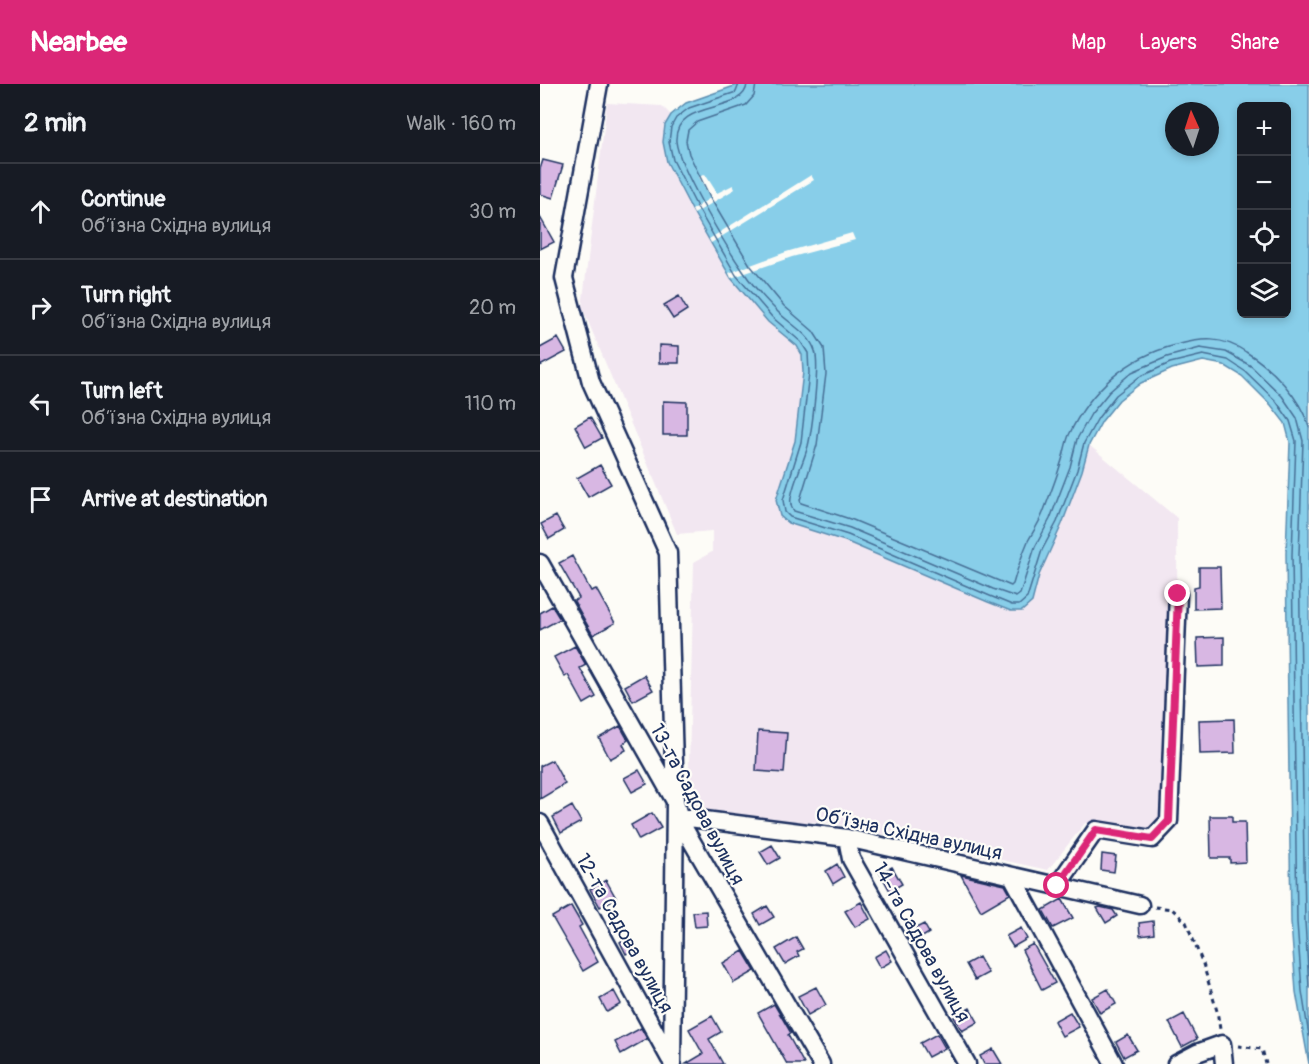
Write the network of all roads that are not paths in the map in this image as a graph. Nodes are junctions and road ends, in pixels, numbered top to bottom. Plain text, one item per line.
1 (599, 84) edge
2 (540, 563) edge
3 (1178, 594) dead end
4 (675, 801) junction
5 (540, 823) edge
6 (681, 823) junction
7 (847, 838) junction
8 (1012, 876) junction
9 (1057, 886) junction
10 (1140, 904) road end
11 (672, 1063) edge
12 (821, 1064) edge
13 (967, 1064) edge
14 (1114, 1064) edge
15 (1176, 1064) edge
16 (1224, 1064) edge

1 - 4 street
2 - 4 street, 13-та Садова вулиця
3 - 9 street
4 - 6 street, 13-та Садова вулиця
4 - 11 street
5 - 11 street, 12-та Садова вулиця
6 - 7 street, Обʼїзна Східна вулиця
6 - 12 street, 13-та Садова вулиця
7 - 8 street, Обʼїзна Східна вулиця
7 - 13 street, 14-та Садова вулиця
8 - 9 street, Обʼїзна Східна вулиця
8 - 14 street
9 - 10 street, Обʼїзна Східна вулиця
15 - 16 street

